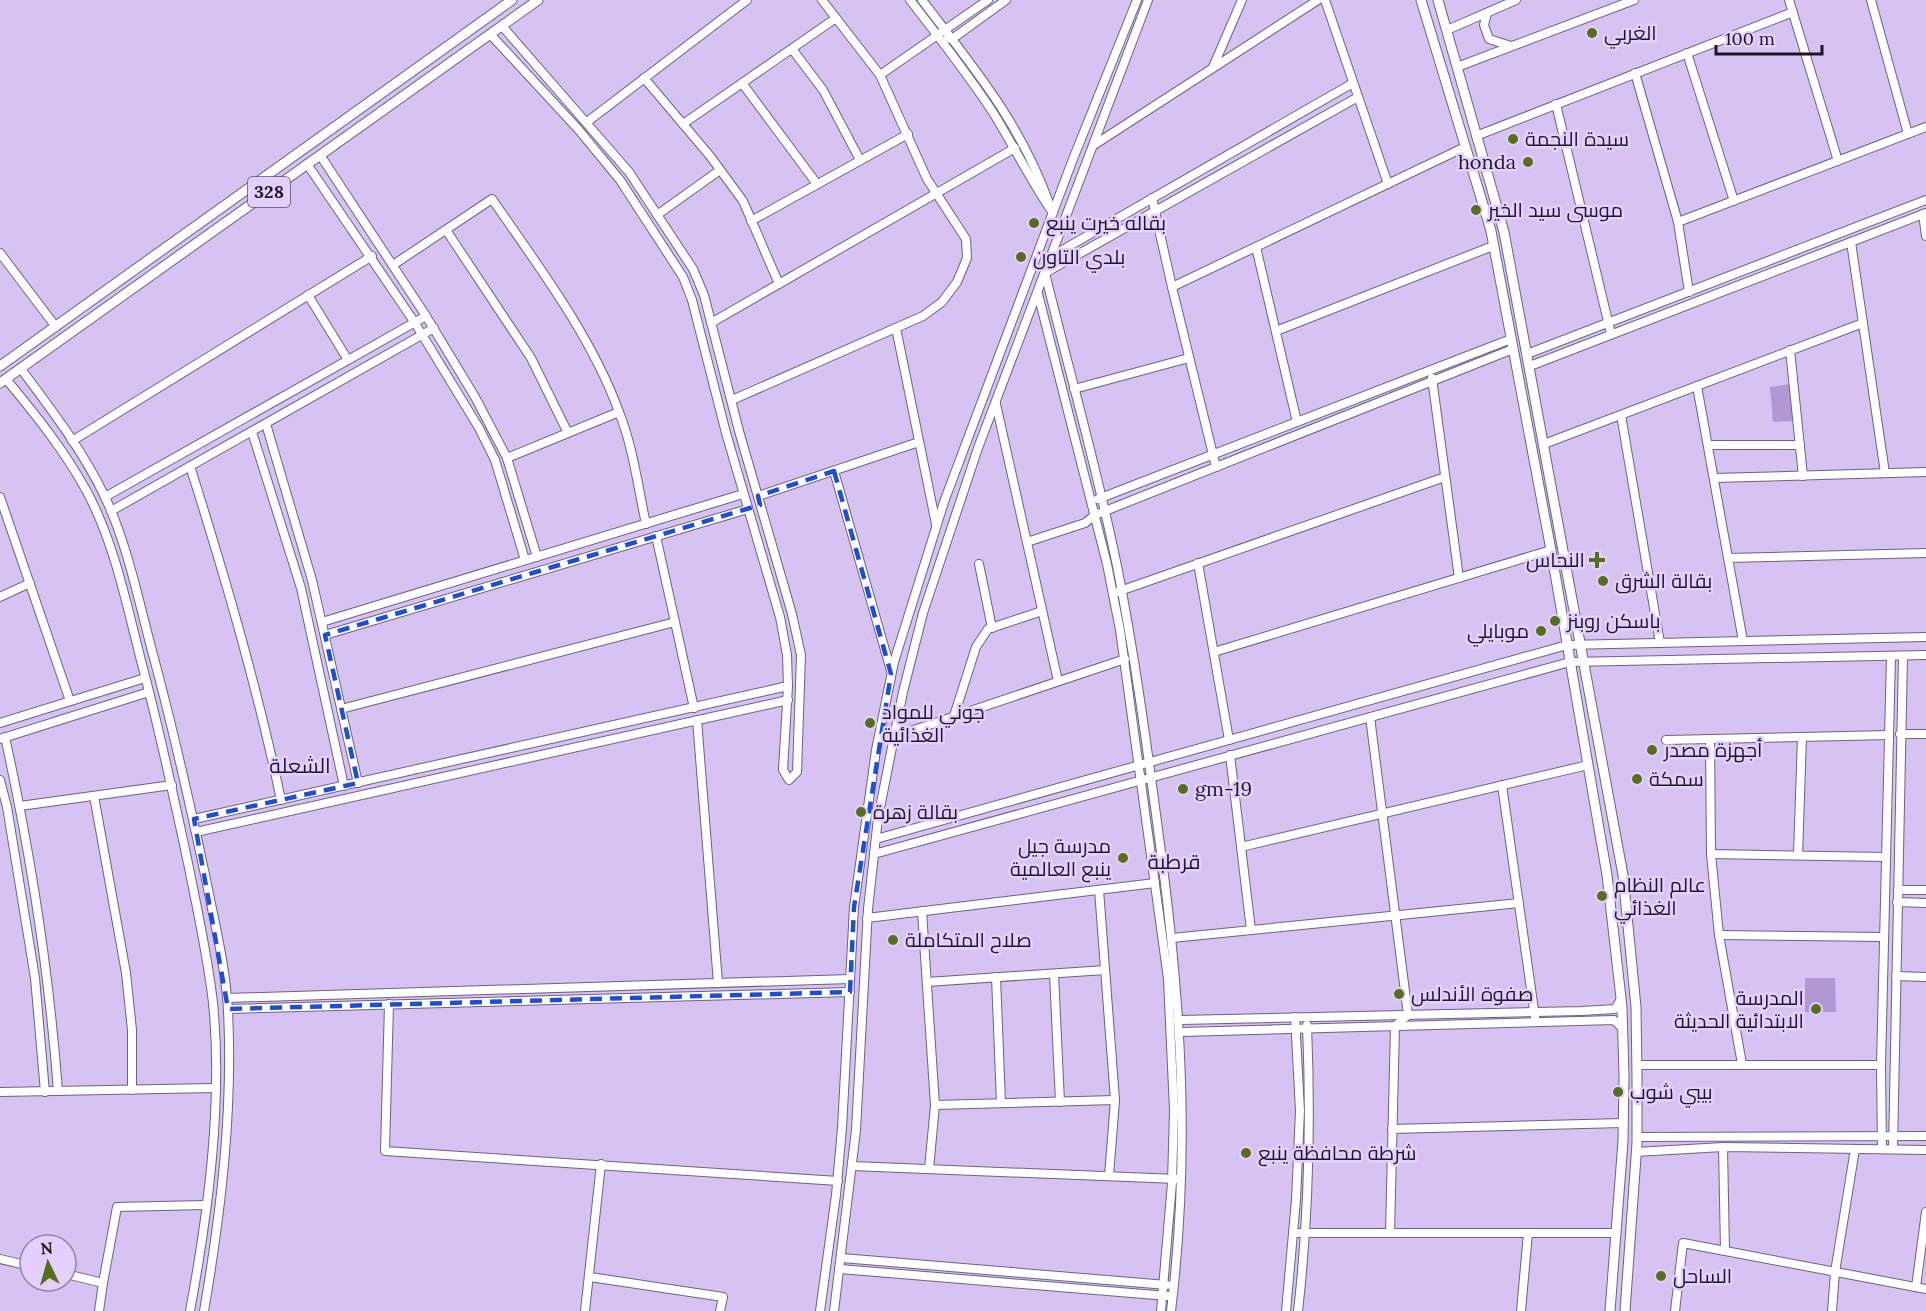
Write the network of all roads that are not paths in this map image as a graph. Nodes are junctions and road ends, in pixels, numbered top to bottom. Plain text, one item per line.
1 (513, 0) edge
2 (538, 0) edge
3 (747, 0) edge
4 (822, 0) edge
5 (910, 0) edge
6 (922, 0) edge
7 (988, 0) edge
8 (1006, 0) edge
9 (1137, 0) edge
10 (1148, 0) edge
11 (1242, 0) edge
12 (1318, 0) edge
13 (1325, 0) edge
14 (1421, 0) edge
15 (1438, 0) edge
16 (1516, 0) edge
17 (1634, 0) edge
18 (1789, 0) edge
19 (1871, 0) edge
20 (1793, 12) junction
21 (1487, 13) junction
22 (836, 18) junction
23 (502, 26) junction
24 (1447, 30) junction
25 (946, 31) junction
26 (490, 34) junction
27 (937, 36) junction
28 (952, 39) junction
29 (1511, 46) junction
30 (792, 49) junction
31 (1687, 53) junction
32 (1457, 67) junction
33 (1212, 69) junction
34 (1635, 73) junction
35 (880, 75) junction
36 (644, 78) junction
37 (742, 83) junction
38 (1353, 83) junction
39 (1358, 97) junction
40 (1556, 104) junction
41 (587, 122) junction
42 (683, 124) junction
43 (1926, 127) edge
44 (908, 134) junction
45 (1908, 134) junction
46 (1476, 136) junction
47 (1094, 145) junction
48 (1465, 147) junction
49 (1015, 148) junction
50 (320, 155) junction
51 (860, 160) junction
52 (1838, 160) junction
53 (307, 164) junction
54 (720, 170) junction
55 (818, 184) junction
56 (1388, 184) junction
57 (937, 193) junction
58 (1152, 198) junction
59 (1926, 200) edge
60 (1734, 201) junction
61 (1155, 212) junction
62 (1053, 213) junction
63 (657, 214) junction
64 (1924, 214) edge
65 (751, 221) junction
66 (1678, 222) junction
67 (446, 230) junction
68 (1926, 236) edge
69 (1851, 242) junction
70 (1493, 246) junction
71 (1256, 247) junction
72 (0, 253) edge
73 (372, 256) junction
74 (1052, 256) junction
75 (393, 265) junction
76 (1045, 273) junction
77 (779, 284) junction
78 (1172, 287) junction
79 (1689, 292) junction
80 (1038, 293) junction
81 (308, 295) junction
82 (426, 316) junction
83 (415, 323) junction
84 (711, 323) junction
85 (1607, 323) junction
86 (1863, 323) junction
87 (56, 327) junction
88 (434, 328) junction
89 (896, 328) junction
90 (1276, 331) junction
91 (1611, 334) junction
92 (423, 335) junction
93 (1511, 339) junction
94 (1513, 350) junction
95 (1790, 350) junction
96 (1527, 354) junction
97 (1189, 358) junction
98 (348, 360) junction
99 (0, 366) edge
100 (1530, 366) junction
101 (21, 369) junction
102 (1431, 370) junction
103 (3, 381) edge
104 (1432, 381) junction
105 (1697, 386) junction
106 (1074, 389) junction
107 (732, 400) junction
108 (996, 403) junction
109 (619, 412) junction
110 (1621, 415) junction
111 (1298, 422) junction
112 (266, 424) junction
113 (252, 432) junction
114 (568, 433) junction
115 (72, 441) junction
116 (919, 442) junction
117 (1544, 444) junction
118 (1800, 444) junction
119 (1708, 445) junction
120 (1213, 455) junction
121 (507, 458) junction
122 (190, 466) junction
123 (1216, 467) junction
124 (834, 471) junction
125 (1926, 472) edge
126 (1885, 473) junction
127 (1803, 476) junction
128 (1445, 477) junction
129 (1714, 478) junction
130 (743, 494) junction
131 (758, 496) junction
132 (0, 497) edge
133 (105, 497) junction
134 (1101, 498) junction
135 (1092, 502) junction
136 (747, 509) junction
137 (111, 511) junction
138 (1104, 511) junction
139 (1095, 515) junction
140 (646, 524) junction
141 (936, 525) junction
142 (656, 536) junction
143 (1027, 542) junction
144 (1551, 550) junction
145 (1926, 553) edge
146 (537, 556) junction
147 (1728, 558) junction
148 (525, 560) junction
149 (1198, 563) junction
150 (979, 564) dead end
151 (1459, 578) junction
152 (30, 584) junction
153 (1122, 590) junction
154 (1113, 593) junction
155 (0, 597) edge
156 (1042, 611) junction
157 (322, 622) junction
158 (675, 622) junction
159 (992, 628) junction
160 (325, 635) junction
161 (1926, 637) edge
162 (1743, 641) junction
163 (1660, 643) junction
164 (1567, 645) junction
165 (1581, 645) junction
166 (1214, 652) junction
167 (1891, 656) junction
168 (1903, 656) junction
169 (1926, 656) edge
170 (1125, 658) junction
171 (1570, 662) junction
172 (1584, 662) junction
173 (891, 674) junction
174 (145, 678) junction
175 (1058, 681) junction
176 (788, 686) junction
177 (149, 692) junction
178 (788, 700) junction
179 (70, 701) junction
180 (694, 708) junction
181 (342, 709) junction
182 (954, 716) junction
183 (1370, 717) junction
184 (697, 720) junction
185 (0, 723) edge
186 (1900, 734) junction
187 (1926, 734) edge
188 (1889, 735) junction
189 (893, 737) junction
190 (1802, 737) junction
191 (3, 738) edge
192 (1710, 739) junction
193 (1229, 740) junction
194 (1666, 740) dead end
195 (1230, 755) junction
196 (1149, 762) junction
197 (1140, 765) junction
198 (1588, 765) junction
199 (1151, 777) junction
200 (0, 780) edge
201 (1142, 780) junction
202 (358, 783) junction
203 (172, 785) junction
204 (1502, 785) junction
205 (344, 786) junction
206 (94, 796) junction
207 (281, 800) junction
208 (20, 806) junction
209 (4, 808) edge
210 (1382, 813) junction
211 (194, 819) junction
212 (196, 832) junction
213 (876, 839) junction
214 (1241, 847) junction
215 (874, 854) junction
216 (1711, 854) junction
217 (1797, 855) junction
218 (1886, 856) junction
219 (1155, 883) junction
220 (1099, 890) junction
221 (1898, 890) junction
222 (1926, 890) edge
223 (1897, 902) junction
224 (1519, 903) junction
225 (1926, 903) edge
226 (922, 911) junction
227 (1395, 916) junction
228 (867, 918) junction
229 (1251, 930) junction
230 (1719, 935) junction
231 (1884, 937) junction
232 (1172, 938) junction
233 (1105, 970) junction
234 (1054, 974) junction
235 (1896, 976) junction
236 (996, 977) junction
237 (1926, 977) edge
238 (850, 979) junction
239 (927, 982) junction
240 (718, 983) junction
241 (850, 992) junction
242 (227, 998) junction
243 (1621, 999) junction
244 (389, 1004) junction
245 (228, 1009) junction
246 (1534, 1012) junction
247 (1408, 1015) junction
248 (1295, 1017) junction
249 (1307, 1017) junction
250 (1180, 1020) junction
251 (1535, 1022) junction
252 (1395, 1026) junction
253 (1622, 1028) junction
254 (1296, 1029) junction
255 (1308, 1029) junction
256 (1181, 1032) junction
257 (1742, 1064) junction
258 (1637, 1065) junction
259 (1881, 1065) junction
260 (214, 1088) junction
261 (132, 1090) junction
262 (58, 1091) junction
263 (0, 1092) edge
264 (45, 1092) junction
265 (1115, 1101) junction
266 (1060, 1102) junction
267 (1001, 1103) junction
268 (935, 1105) junction
269 (1623, 1123) junction
270 (1392, 1129) junction
271 (1882, 1136) junction
272 (1893, 1136) junction
273 (1926, 1136) edge
274 (1637, 1137) junction
275 (1723, 1147) junction
276 (1855, 1149) junction
277 (1882, 1149) junction
278 (1893, 1149) junction
279 (1926, 1150) edge
280 (1636, 1152) junction
281 (601, 1164) junction
282 (852, 1166) junction
283 (929, 1169) junction
284 (1109, 1176) junction
285 (1172, 1179) junction
286 (1183, 1179) junction
287 (838, 1181) junction
288 (205, 1205) junction
289 (1926, 1212) edge
290 (1293, 1233) junction
291 (1307, 1233) junction
292 (1390, 1233) junction
293 (1528, 1233) junction
294 (1616, 1233) junction
295 (1725, 1251) junction
296 (842, 1258) junction
297 (0, 1259) edge
298 (18, 1263) edge
299 (840, 1269) junction
300 (1835, 1272) junction
301 (78, 1277) edge
302 (590, 1278) junction
303 (103, 1283) junction
304 (1164, 1285) junction
305 (1174, 1286) junction
306 (1916, 1287) junction
307 (1926, 1289) edge
308 (1163, 1296) junction
309 (1173, 1297) junction
310 (99, 1311) edge
311 (190, 1311) edge
312 (204, 1311) edge
313 (585, 1311) edge
314 (720, 1311) edge
315 (820, 1311) edge
316 (834, 1311) edge
317 (1161, 1311) edge
318 (1171, 1311) edge
319 (1286, 1311) edge
320 (1298, 1311) edge
321 (1521, 1311) edge
322 (1610, 1311) edge
323 (1625, 1311) edge
324 (1675, 1311) edge
325 (1832, 1311) edge

1 - 87 main road
2 - 23 main road, 328
3 - 36 street
4 - 22 street
5 - 27 street
6 - 25 street
7 - 25 street
8 - 28 street
9 - 62 street
10 - 47 street
11 - 33 street
12 - 33 street
13 - 38 street
14 - 48 main road
15 - 24 main road
16 - 21 street
17 - 29 street
18 - 20 street
19 - 45 street
20 - 31 street
20 - 52 street
21 - 24 street
21 - 29 street
22 - 30 street
22 - 35 street
23 - 26 main road, 328
23 - 41 street
24 - 32 main road
25 - 27 street
25 - 28 street
26 - 50 main road, 328
26 - 130 street
27 - 28 street
27 - 35 street
27 - 49 street
28 - 62 street
29 - 32 street
30 - 37 street
30 - 51 street
31 - 34 street
31 - 60 street
32 - 46 main road
33 - 47 street
34 - 40 street
34 - 66 street
35 - 44 street
36 - 41 street
36 - 42 street
37 - 42 street
37 - 55 street
38 - 39 street
38 - 58 street
39 - 56 street
39 - 61 street
40 - 46 street
40 - 85 street
41 - 63 street
42 - 54 street
43 - 45 street
44 - 51 street
44 - 57 street
45 - 52 street
46 - 96 main road
47 - 74 street
48 - 56 street
48 - 70 main road
49 - 57 street
49 - 62 street
50 - 53 main road, 328
50 - 75 street
51 - 55 street
52 - 60 street
53 - 73 street
53 - 101 main road, 328
54 - 63 street
54 - 65 street
55 - 65 street
56 - 71 street
57 - 77 street
57 - 89 street
58 - 61 street
58 - 74 street
59 - 79 street
60 - 66 street
61 - 76 street
61 - 78 street
62 - 141 street
63 - 84 street
64 - 68 street
64 - 69 street
65 - 77 street
66 - 79 street
67 - 75 street
67 - 109 street
67 - 114 street
69 - 86 street
69 - 91 street
70 - 90 street
70 - 93 main road
71 - 78 street
71 - 90 street
72 - 87 street
73 - 81 street
73 - 83 street
74 - 76 street
75 - 82 street
76 - 80 street
76 - 106 street
77 - 84 street
78 - 97 street
79 - 85 street
80 - 108 street
80 - 135 street
81 - 98 street
81 - 115 street
82 - 83 street
82 - 88 street
83 - 92 street
83 - 98 street
84 - 107 street
85 - 91 street
85 - 96 street
86 - 95 street
86 - 126 street
87 - 99 main road
88 - 92 street
88 - 121 street
89 - 107 street
89 - 116 street
90 - 111 street
91 - 100 street
92 - 112 street
92 - 148 street
93 - 94 main road
93 - 102 street
94 - 104 street
94 - 144 main road
95 - 105 street
95 - 118 street
96 - 100 main road
97 - 106 street
97 - 120 street
98 - 133 street
100 - 117 main road
101 - 103 main road, 328
101 - 115 street
102 - 104 street
102 - 111 street
103 - 174 street
104 - 123 street
104 - 128 street
105 - 110 street
105 - 119 street
106 - 134 street
107 - 131 street
108 - 143 street
108 - 189 street
109 - 114 street
109 - 140 street
110 - 117 street
110 - 163 street
111 - 120 street
112 - 113 street
112 - 157 street
113 - 122 street
113 - 205 street
114 - 121 street
115 - 133 street
116 - 124 street
116 - 141 street
117 - 165 main road
118 - 119 street
118 - 127 street
119 - 129 street
120 - 123 street
120 - 134 street
121 - 146 street
122 - 137 street
122 - 207 street
123 - 138 street
124 - 131 street
124 - 173 street
125 - 126 street
126 - 127 street
127 - 129 street
128 - 149 street
128 - 151 street
129 - 147 street
130 - 136 street
130 - 140 street
131 - 178 street
132 - 152 street
133 - 137 street
134 - 135 street
134 - 138 street
135 - 139 street
136 - 142 street
136 - 176 street
137 - 211 street
138 - 139 street
138 - 153 street
139 - 143 street
139 - 154 street
140 - 146 street
141 - 173 street
142 - 158 street
142 - 160 street
143 - 156 street
144 - 151 street
144 - 164 main road
145 - 147 street
146 - 148 street
147 - 162 street
148 - 157 street
149 - 153 street
149 - 166 street
150 - 159 street
151 - 166 street
152 - 155 street
152 - 179 street
153 - 154 street
153 - 196 street
154 - 170 street
156 - 159 street
156 - 175 street
157 - 160 street
158 - 180 street
158 - 181 street
159 - 182 street
160 - 181 street
161 - 162 street
162 - 163 street
163 - 165 street
164 - 165 street
164 - 171 main road
164 - 193 street
165 - 172 main road
166 - 193 street
167 - 168 street
167 - 172 street
167 - 188 street
168 - 169 street
168 - 186 street
170 - 175 street
170 - 197 street
171 - 172 street
171 - 183 street
171 - 198 main road
172 - 258 main road
173 - 238 street
174 - 177 street
174 - 179 street
175 - 182 street
176 - 178 street
176 - 180 street
177 - 191 street
177 - 203 street
178 - 184 street
179 - 185 street
180 - 202 street
181 - 202 street
182 - 189 street
183 - 195 street
183 - 210 street
184 - 212 street
184 - 240 street
186 - 187 street
186 - 221 street
188 - 190 street
188 - 218 street
189 - 213 street
190 - 192 street
190 - 217 street
191 - 208 street
192 - 194 street
192 - 216 street
193 - 196 street
195 - 199 street
195 - 214 street
196 - 197 street
196 - 199 street
197 - 201 street
197 - 213 street
198 - 204 street
198 - 243 main road
199 - 201 street
199 - 232 street
200 - 209 street
201 - 215 street
201 - 219 street
202 - 205 street
203 - 206 street
203 - 260 street
204 - 210 street
204 - 224 street
205 - 207 street
206 - 208 street
206 - 261 street
207 - 211 street
208 - 262 street
209 - 264 street
210 - 214 street
210 - 227 street
211 - 212 street
212 - 242 street
213 - 215 street
214 - 229 street
215 - 228 street
216 - 217 street
216 - 230 street
217 - 218 street
218 - 231 street
219 - 220 street
219 - 285 street
220 - 226 street
220 - 233 street
221 - 222 street
221 - 223 street
223 - 225 street
223 - 235 street
224 - 227 street
224 - 246 street
226 - 228 street
226 - 239 street
227 - 229 street
227 - 247 street
228 - 282 street
229 - 232 street
230 - 231 street
230 - 257 street
231 - 259 street
232 - 250 street
233 - 234 street
233 - 265 street
234 - 236 street
234 - 266 street
235 - 237 street
235 - 272 street
236 - 239 street
236 - 267 street
238 - 240 street
238 - 241 street
239 - 268 street
240 - 242 street
241 - 244 street
241 - 287 street
242 - 245 street
243 - 246 street
243 - 253 main road
244 - 245 street
244 - 281 street
245 - 312 street
246 - 247 street
246 - 251 street
247 - 249 street
247 - 252 street
248 - 249 street
248 - 250 street
248 - 254 street
249 - 255 street
250 - 256 street
251 - 252 street
251 - 253 street
252 - 255 street
252 - 270 street
253 - 269 main road
254 - 255 street
254 - 256 street
254 - 290 street
255 - 291 street
256 - 286 street
257 - 258 street
257 - 259 street
258 - 274 main road
259 - 271 street
260 - 261 street
260 - 288 street
261 - 262 street
262 - 264 street
263 - 264 street
265 - 266 street
265 - 284 street
266 - 267 street
267 - 268 street
268 - 283 street
269 - 270 street
269 - 294 main road
270 - 292 street
271 - 272 street
271 - 274 street
271 - 277 street
272 - 273 street
272 - 278 street
274 - 280 main road
275 - 276 street
275 - 280 street
275 - 295 street
276 - 277 street
276 - 300 street
277 - 278 street
278 - 279 street
280 - 323 main road
281 - 287 street
281 - 302 street
282 - 283 street
282 - 296 street
283 - 284 street
284 - 285 street
285 - 286 street
285 - 304 street
286 - 305 street
287 - 315 street
288 - 303 street
288 - 311 street
289 - 306 street
290 - 291 street
290 - 319 street
291 - 292 street
291 - 320 street
292 - 293 street
293 - 294 street
293 - 321 street
294 - 322 main road
295 - 300 street
295 - 324 street
296 - 299 street
296 - 304 street
297 - 298 street
299 - 308 street
299 - 316 street
300 - 306 street
300 - 325 street
301 - 303 street
302 - 313 street
302 - 314 street
303 - 310 street
304 - 305 street
304 - 308 street
305 - 309 street
306 - 307 street
308 - 309 street
308 - 317 street
309 - 318 street

